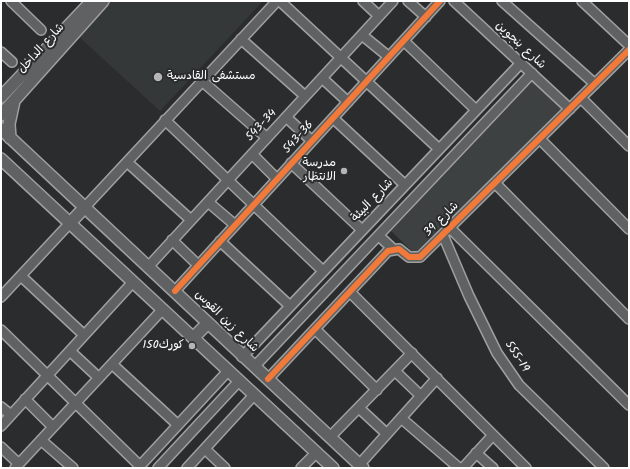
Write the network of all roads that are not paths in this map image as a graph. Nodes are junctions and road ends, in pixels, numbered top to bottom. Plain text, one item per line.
1 (11, 1) edge
2 (92, 1) edge
3 (103, 1) edge
4 (276, 1) edge
5 (280, 1) edge
6 (363, 1) edge
7 (393, 1) edge
8 (408, 1) edge
9 (440, 1) edge
10 (454, 1) edge
11 (502, 1) edge
12 (582, 1) edge
13 (379, 16) junction
14 (426, 17) junction
15 (41, 30) dead end
16 (362, 35) junction
17 (241, 39) junction
18 (404, 41) junction
19 (629, 45) edge
20 (1, 52) edge
21 (627, 55) edge
22 (341, 57) junction
23 (389, 57) junction
24 (12, 62) dead end
25 (521, 63) junction
26 (532, 73) junction
27 (322, 78) junction
28 (202, 81) junction
29 (367, 81) junction
30 (595, 84) junction
31 (6, 95) edge
32 (305, 96) junction
33 (581, 98) junction
34 (348, 102) junction
35 (570, 109) junction
36 (476, 110) junction
37 (1, 115) edge
38 (286, 117) junction
39 (333, 118) junction
40 (165, 120) junction
41 (1, 129) edge
42 (10, 138) junction
43 (267, 138) junction
44 (540, 139) junction
45 (312, 141) junction
46 (629, 146) edge
47 (440, 149) junction
48 (252, 154) junction
49 (1, 159) edge
50 (127, 162) junction
51 (291, 163) junction
52 (277, 179) junction
53 (228, 180) junction
54 (495, 183) junction
55 (405, 185) junction
56 (208, 202) junction
57 (254, 205) junction
58 (85, 207) junction
59 (191, 220) junction
60 (70, 223) junction
61 (234, 225) junction
62 (629, 229) edge
63 (362, 230) junction
64 (446, 232) junction
65 (379, 236) junction
66 (172, 240) junction
67 (220, 241) junction
68 (393, 249) junction
69 (198, 265) junction
70 (148, 266) junction
71 (323, 271) junction
72 (21, 276) junction
73 (133, 282) junction
74 (174, 291) junction
75 (350, 292) junction
76 (1, 297) edge
77 (290, 306) junction
78 (163, 309) junction
79 (629, 319) edge
80 (208, 323) junction
81 (315, 329) junction
82 (1, 330) edge
83 (84, 335) junction
84 (193, 338) junction
85 (70, 350) junction
86 (412, 353) junction
87 (242, 356) junction
88 (112, 364) junction
89 (254, 368) junction
90 (228, 371) junction
91 (395, 371) junction
92 (47, 375) junction
93 (98, 378) junction
94 (437, 378) junction
95 (268, 380) junction
96 (239, 381) junction
97 (376, 390) junction
98 (254, 395) junction
99 (421, 396) junction
100 (26, 399) junction
101 (76, 403) junction
102 (629, 405) edge
103 (1, 407) edge
104 (359, 408) junction
105 (11, 415) junction
106 (401, 418) junction
107 (178, 425) junction
108 (1, 426) edge
109 (53, 427) junction
110 (387, 434) junction
111 (493, 435) junction
112 (330, 437) junction
113 (41, 440) junction
114 (1, 447) edge
115 (205, 448) junction
116 (317, 452) junction
117 (476, 453) junction
118 (17, 466) edge
119 (361, 466) edge
120 (520, 466) edge
121 (139, 467) edge
122 (73, 468) edge
123 (158, 468) edge
124 (187, 468) edge
125 (225, 468) edge
126 (301, 468) edge
127 (333, 468) edge
128 (458, 468) edge
129 (463, 468) edge
130 (493, 468) edge
131 (604, 468) edge

1 - 15 street
2 - 31 main road, شارع الداخل
3 - 31 main road, شارع الداخل
4 - 17 street
5 - 22 street
6 - 13 street
7 - 13 street, 543-34
8 - 14 street
9 - 14 street, 543-36
10 - 25 street, شارع بنجوين
11 - 30 street, شارع بنجوين
12 - 19 street
13 - 16 street, 543-34
14 - 18 street, 543-36
16 - 22 street, 543-34
16 - 23 street
17 - 28 street
17 - 32 street
18 - 23 street, 543-36
18 - 36 street
20 - 24 street
21 - 30 street, شارع 39
22 - 27 street, 543-34
22 - 29 street
23 - 29 street, 543-36
25 - 26 street, شارع بنجوين
25 - 36 street, شارع البيئة
26 - 35 street, شارع بنجوين
26 - 65 street
27 - 32 street, 543-34
27 - 34 street
28 - 40 street
28 - 43 street
29 - 34 street, 543-36
29 - 47 street
30 - 33 street, شارع 39
31 - 37 main road, شارع الداخل
31 - 42 main road
32 - 38 street, 543-34
33 - 35 street, شارع 39
33 - 46 street
34 - 39 street, 543-36
35 - 44 street, شارع 39
36 - 47 street, شارع البيئة
38 - 43 street, 543-34
38 - 45 street
39 - 45 street, 543-36
39 - 55 street
40 - 50 street
40 - 53 street
41 - 42 main road, شارع زين القوس
42 - 58 main road, شارع زين القوس
43 - 48 street, 543-34
44 - 54 street, شارع 39
44 - 62 street
45 - 51 street, 543-36
47 - 55 street, شارع البيئة
48 - 52 street
48 - 53 street, 543-34
49 - 60 main road
50 - 58 street
50 - 59 street
51 - 52 street, 543-36
51 - 63 street
52 - 57 street, 543-36
53 - 56 street, 543-34
53 - 57 street
54 - 64 street, شارع 39
54 - 79 street
55 - 63 street, شارع البيئة
56 - 59 street, 543-34
56 - 61 street
57 - 61 street, 543-36
57 - 71 street
58 - 60 main road
58 - 70 main road, شارع زين القوس
59 - 66 street, 543-34
60 - 72 street
60 - 73 main road
61 - 67 street, 543-36
63 - 71 street, شارع البيئة
64 - 68 street, شارع 39
64 - 102 street
64 - 131 street, 555-19
65 - 68 street
65 - 89 street
66 - 69 street
66 - 70 street, 543-34
67 - 69 street, 543-36
67 - 77 street
68 - 75 street
69 - 74 street, 543-36
70 - 74 main road, شارع زين القوس
71 - 77 street, شارع البيئة
72 - 76 street
72 - 83 street
73 - 78 main road
73 - 83 street
74 - 80 main road, شارع زين القوس
75 - 81 street
75 - 86 street
77 - 87 street, شارع البيئة
78 - 84 main road
78 - 88 street
80 - 84 main road
80 - 87 main road, شارع زين القوس
81 - 95 street
81 - 97 street
82 - 92 street
83 - 85 street
84 - 90 main road
85 - 92 street
85 - 93 street
86 - 91 street
86 - 94 street
87 - 89 main road, شارع زين القوس
88 - 93 street
88 - 107 street
89 - 95 main road, شارع زين القوس
90 - 96 main road
90 - 107 street
91 - 97 street
91 - 99 street
92 - 100 street
92 - 101 street
93 - 101 street
94 - 99 street
94 - 111 street
95 - 112 main road, شارع زين القوس
96 - 98 main road
96 - 123 street
97 - 104 street
98 - 115 street
98 - 116 main road
99 - 106 street
100 - 105 street
100 - 109 street
101 - 109 street
101 - 121 street
103 - 105 street
104 - 110 street
104 - 112 street
105 - 108 street
106 - 110 street
106 - 128 street
107 - 121 street
109 - 113 street
110 - 119 street
111 - 117 street
111 - 120 street
112 - 119 main road, شارع زين القوس
113 - 118 street
113 - 122 street
114 - 118 street
115 - 124 street
115 - 125 street
116 - 126 street
116 - 127 main road
117 - 129 street
117 - 130 street

